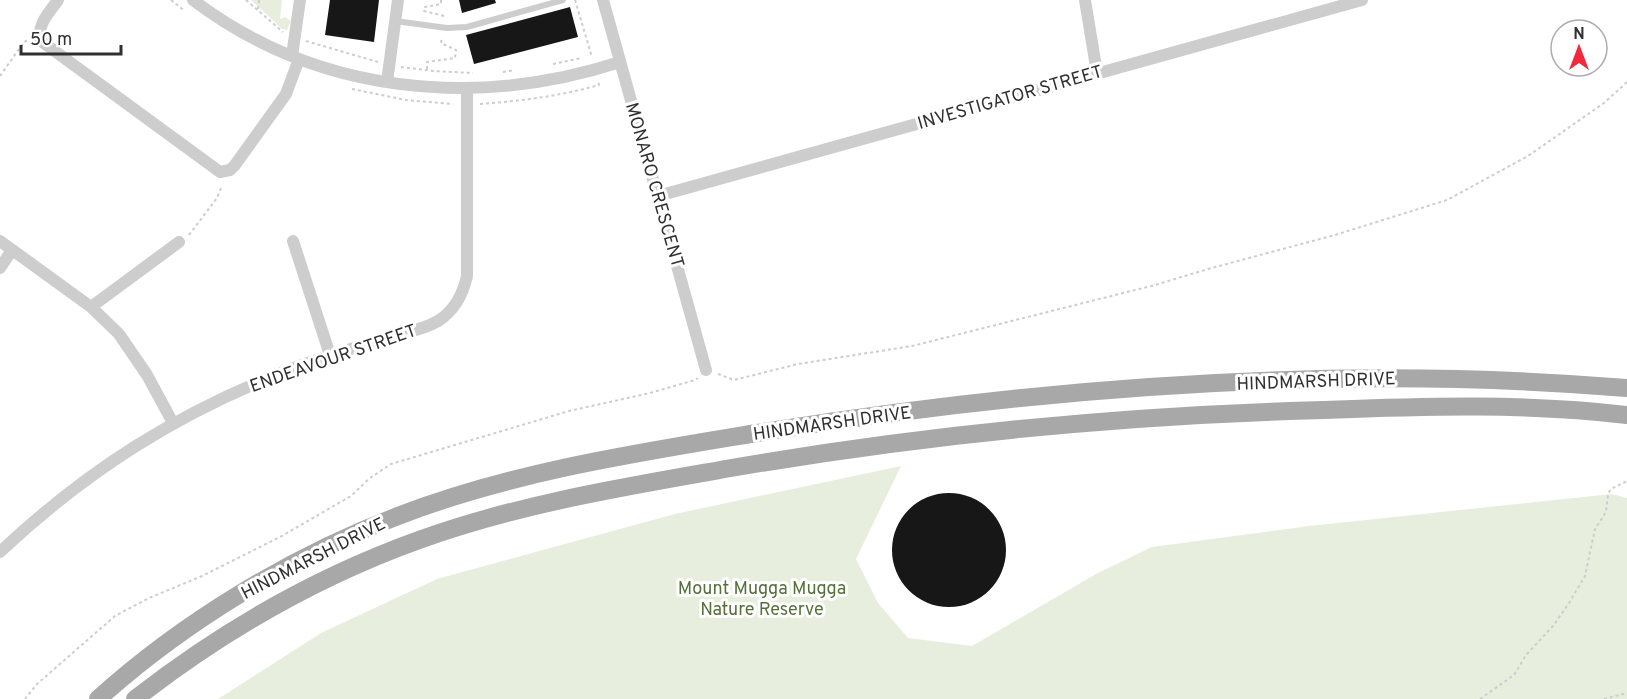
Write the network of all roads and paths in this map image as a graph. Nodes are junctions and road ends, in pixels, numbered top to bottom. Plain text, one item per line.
1 (58, 0) edge
2 (193, 0) edge
3 (246, 0) edge
4 (259, 0) edge
5 (300, 0) edge
6 (398, 0) edge
7 (563, 0) edge
8 (575, 0) edge
9 (603, 0) edge
10 (1086, 0) edge
11 (1362, 0) edge
12 (258, 10) junction
13 (395, 21) junction
14 (295, 37) junction
15 (591, 56) junction
16 (296, 57) junction
17 (620, 62) junction
18 (389, 64) junction
19 (548, 66) dead end
20 (517, 70) dead end
21 (595, 70) junction
22 (496, 72) dead end
23 (475, 73) dead end
24 (1097, 73) junction
25 (387, 82) junction
26 (1627, 82) edge
27 (599, 85) dead end
28 (467, 89) junction
29 (658, 196) junction
30 (0, 241) edge
31 (293, 241) dead end
32 (179, 242) dead end
33 (12, 250) junction
34 (0, 268) edge
35 (91, 307) junction
36 (330, 355) junction
37 (706, 370) junction
38 (1627, 388) edge
39 (1627, 415) edge
40 (173, 423) junction
41 (1627, 481) edge
42 (0, 552) edge
43 (1627, 693) edge
44 (25, 699) edge
45 (98, 699) edge
46 (135, 699) edge
47 (1480, 699) edge
48 (1604, 699) edge

1 - 16 street
2 - 16 street
3 - 12 path
4 - 12 path
5 - 14 street
6 - 13 street
7 - 13 lane
8 - 15 path
9 - 17 street, MONARO CRESCENT
10 - 24 street
11 - 24 street, INVESTIGATOR STREET
12 - 14 path
13 - 18 street
14 - 16 street
14 - 18 path
15 - 19 path
15 - 21 path
16 - 25 street
17 - 21 street
17 - 29 street, MONARO CRESCENT
18 - 23 path
18 - 25 street
20 - 22 path
21 - 27 path
21 - 28 street
24 - 29 street, INVESTIGATOR STREET
25 - 28 street
26 - 37 path
28 - 36 street, ENDEAVOUR STREET
29 - 37 street, MONARO CRESCENT
30 - 33 street
31 - 36 street
32 - 35 street
33 - 34 street
33 - 35 street
35 - 40 street
36 - 40 street, ENDEAVOUR STREET
37 - 44 path
38 - 45 main road, HINDMARSH DRIVE
39 - 46 main road, HINDMARSH DRIVE
40 - 42 street, ENDEAVOUR STREET
41 - 47 path
43 - 48 path

